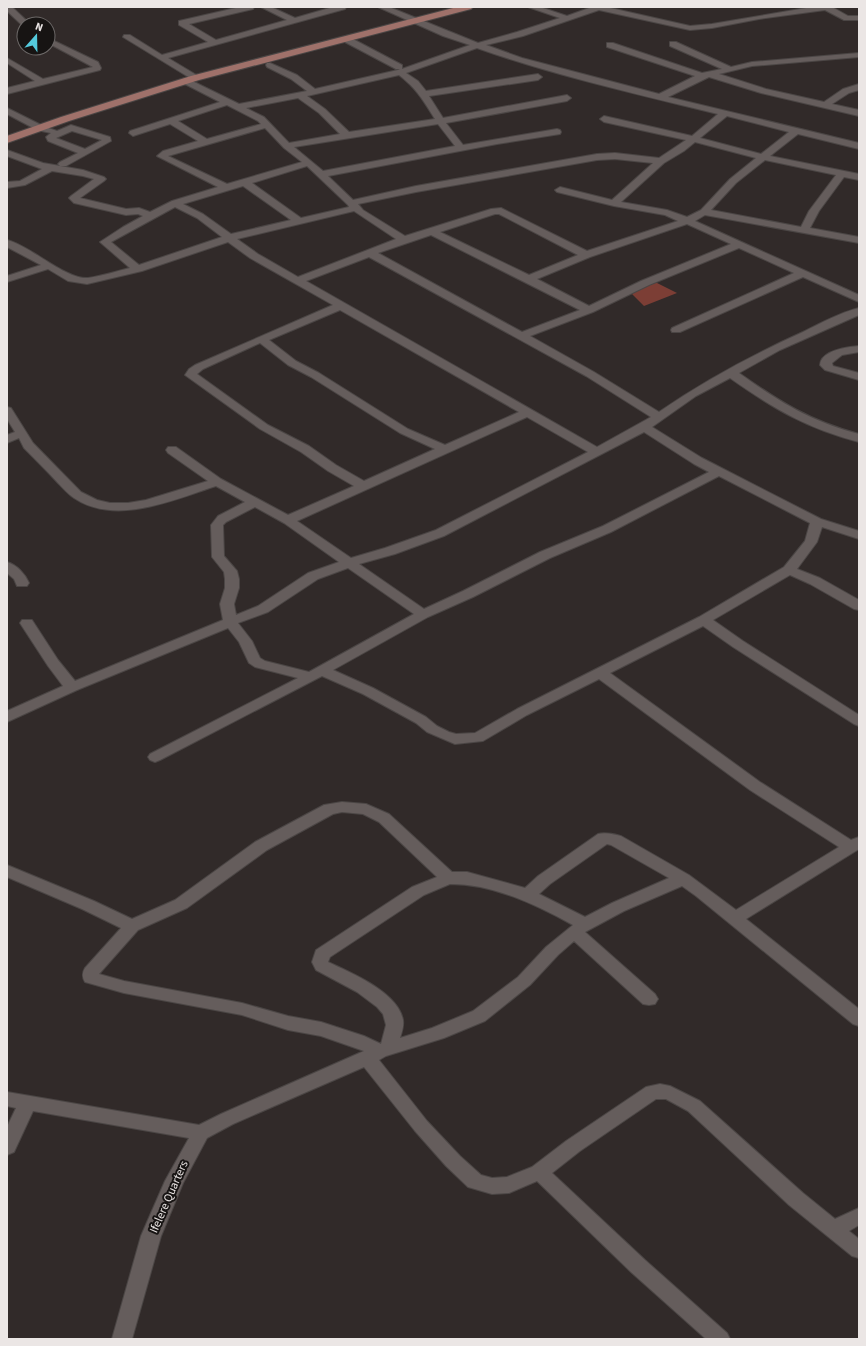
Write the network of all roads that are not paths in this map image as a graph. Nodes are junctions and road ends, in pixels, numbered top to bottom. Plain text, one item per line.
1 (250, 7) edge
2 (265, 7) edge
3 (342, 7) edge
4 (382, 7) edge
5 (468, 7) edge
6 (532, 7) edge
7 (828, 7) edge
8 (597, 8) edge
9 (567, 18) junction
10 (859, 18) edge
11 (294, 20) junction
12 (418, 21) junction
13 (128, 37) dead end
14 (346, 39) junction
15 (214, 42) junction
16 (56, 44) edge
17 (673, 44) dead end
18 (478, 45) junction
19 (610, 45) dead end
20 (859, 55) edge
21 (162, 57) junction
22 (7, 60) edge
23 (270, 65) dead end
24 (729, 69) junction
25 (399, 70) junction
26 (706, 75) junction
27 (538, 77) dead end
28 (191, 80) junction
29 (41, 82) junction
30 (859, 87) edge
31 (7, 91) edge
32 (314, 92) junction
33 (424, 94) junction
34 (300, 95) junction
35 (660, 97) junction
36 (567, 98) dead end
37 (228, 102) junction
38 (825, 105) junction
39 (239, 107) junction
40 (7, 111) edge
41 (725, 113) junction
42 (859, 113) edge
43 (604, 118) dead end
44 (171, 121) junction
45 (440, 121) junction
46 (267, 125) junction
47 (40, 128) junction
48 (797, 130) junction
49 (558, 132) dead end
50 (59, 133) junction
51 (133, 133) dead end
52 (347, 135) junction
53 (694, 139) junction
54 (7, 140) edge
55 (206, 142) junction
56 (287, 146) junction
57 (859, 146) edge
58 (461, 148) junction
59 (85, 152) junction
60 (7, 153) edge
61 (763, 157) junction
62 (661, 161) junction
63 (309, 163) junction
64 (63, 164) dead end
65 (50, 168) junction
66 (842, 173) junction
67 (322, 174) junction
68 (859, 177) edge
69 (244, 182) junction
70 (7, 185) edge
71 (225, 188) junction
72 (560, 190) dead end
73 (175, 202) junction
74 (614, 203) junction
75 (354, 206) junction
76 (704, 212) junction
77 (151, 216) junction
78 (299, 221) junction
79 (687, 221) junction
80 (804, 230) junction
81 (431, 231) junction
82 (229, 238) junction
83 (404, 240) junction
84 (859, 240) edge
85 (7, 243) edge
86 (739, 244) junction
87 (370, 253) junction
88 (586, 255) junction
89 (49, 266) junction
90 (138, 268) junction
91 (804, 273) junction
92 (7, 279) edge
93 (529, 279) junction
94 (296, 280) junction
95 (859, 299) edge
96 (340, 306) junction
97 (590, 310) junction
98 (859, 311) edge
99 (676, 330) dead end
100 (521, 336) junction
101 (261, 339) junction
102 (859, 349) edge
103 (730, 372) junction
104 (859, 377) edge
105 (7, 410) edge
106 (528, 412) junction
107 (659, 417) junction
108 (644, 427) junction
109 (22, 433) junction
110 (859, 438) edge
111 (7, 439) edge
112 (172, 450) dead end
113 (446, 450) junction
114 (597, 452) junction
115 (718, 472) junction
116 (217, 482) junction
117 (364, 486) junction
118 (255, 502) junction
119 (288, 520) junction
120 (817, 522) junction
121 (859, 535) edge
122 (348, 563) junction
123 (7, 566) edge
124 (789, 570) junction
125 (22, 583) dead end
126 (859, 606) edge
127 (423, 614) junction
128 (704, 620) junction
129 (230, 622) junction
130 (28, 623) dead end
131 (600, 673) junction
132 (316, 674) junction
133 (72, 687) junction
134 (7, 717) edge
135 (859, 721) edge
136 (155, 757) dead end
137 (855, 845) edge
138 (7, 871) edge
139 (448, 878) junction
140 (683, 879) junction
141 (528, 895) junction
142 (734, 919) junction
143 (132, 926) junction
144 (580, 928) junction
145 (650, 999) dead end
146 (859, 1020) edge
147 (379, 1052) junction
148 (7, 1099) edge
149 (27, 1103) junction
150 (201, 1134) junction
151 (7, 1147) edge
152 (539, 1172) junction
153 (859, 1216) edge
154 (835, 1229) junction
155 (859, 1250) edge
156 (122, 1339) edge
157 (720, 1339) edge

1 - 15 street
2 - 11 street
3 - 11 street
4 - 12 street
5 - 12 main road
6 - 9 street
7 - 8 street
7 - 10 street
8 - 9 street
9 - 18 street
11 - 15 street
12 - 14 main road
12 - 18 street
13 - 21 street
14 - 25 street
14 - 28 main road
15 - 21 street
16 - 29 street
17 - 24 street
18 - 25 street
18 - 35 street
19 - 26 street
20 - 24 street
21 - 28 street
22 - 29 street
23 - 32 street
24 - 26 street
25 - 32 street
25 - 33 street
26 - 35 street
26 - 38 street
27 - 33 street
28 - 37 street
28 - 47 main road
29 - 31 street
30 - 38 street
32 - 34 street
33 - 45 street
34 - 39 street
34 - 52 street
35 - 41 street
36 - 45 street
37 - 39 street
37 - 44 street
38 - 42 street
39 - 46 street
40 - 47 street
41 - 48 street
41 - 53 street
43 - 53 street
44 - 51 street
44 - 55 street
45 - 52 street
45 - 58 street
46 - 55 street
46 - 56 street
47 - 50 street
47 - 54 main road
48 - 57 street
48 - 61 street
49 - 58 street
50 - 59 street
50 - 59 street
52 - 56 street
53 - 61 street
53 - 62 street
55 - 71 street
56 - 63 street
58 - 67 street
59 - 64 street
60 - 65 street
61 - 66 street
61 - 76 street
62 - 74 street
62 - 75 street
63 - 67 street
63 - 69 street
65 - 70 street
65 - 77 street
66 - 68 street
66 - 80 street
67 - 75 street
69 - 71 street
69 - 78 street
71 - 73 street
72 - 74 street
73 - 77 street
73 - 82 street
74 - 79 street
75 - 78 street
75 - 83 street
76 - 79 street
76 - 80 street
77 - 90 street
78 - 82 street
79 - 86 street
79 - 88 street
80 - 84 street
81 - 83 street
81 - 88 street
81 - 93 street
82 - 90 street
82 - 94 street
83 - 87 street
85 - 89 street
86 - 91 street
86 - 97 street
87 - 94 street
87 - 100 street
88 - 93 street
89 - 90 street
89 - 92 street
91 - 95 street
91 - 99 street
93 - 97 street
94 - 96 street
96 - 101 street
96 - 106 street
97 - 100 street
98 - 103 street
100 - 107 street
101 - 113 street
101 - 117 street
102 - 104 street
103 - 107 street
103 - 110 street
105 - 109 street
106 - 113 street
106 - 114 street
107 - 108 street
108 - 114 street
108 - 115 street
109 - 111 street
109 - 116 street
112 - 116 street
113 - 117 street
114 - 122 street
115 - 120 street
115 - 127 street
116 - 118 street
117 - 119 street
118 - 119 street
118 - 129 street
119 - 122 street
120 - 121 street
120 - 124 street
122 - 127 street
122 - 129 street
123 - 125 street
124 - 126 street
124 - 128 street
127 - 132 street
128 - 131 street
128 - 135 street
129 - 132 street
129 - 133 street
130 - 133 street
131 - 132 street
131 - 137 street
132 - 136 street
133 - 134 street
137 - 142 street
138 - 143 street
139 - 141 street
139 - 143 street
139 - 147 street
140 - 141 street
140 - 142 street
140 - 144 street
141 - 144 street
142 - 146 street
143 - 147 street
144 - 145 street
144 - 147 street
147 - 150 street
147 - 152 street
148 - 149 street
149 - 150 street
149 - 151 street
150 - 156 street, Ifelere Quarters
152 - 154 street
152 - 157 street
153 - 154 street
154 - 155 street

